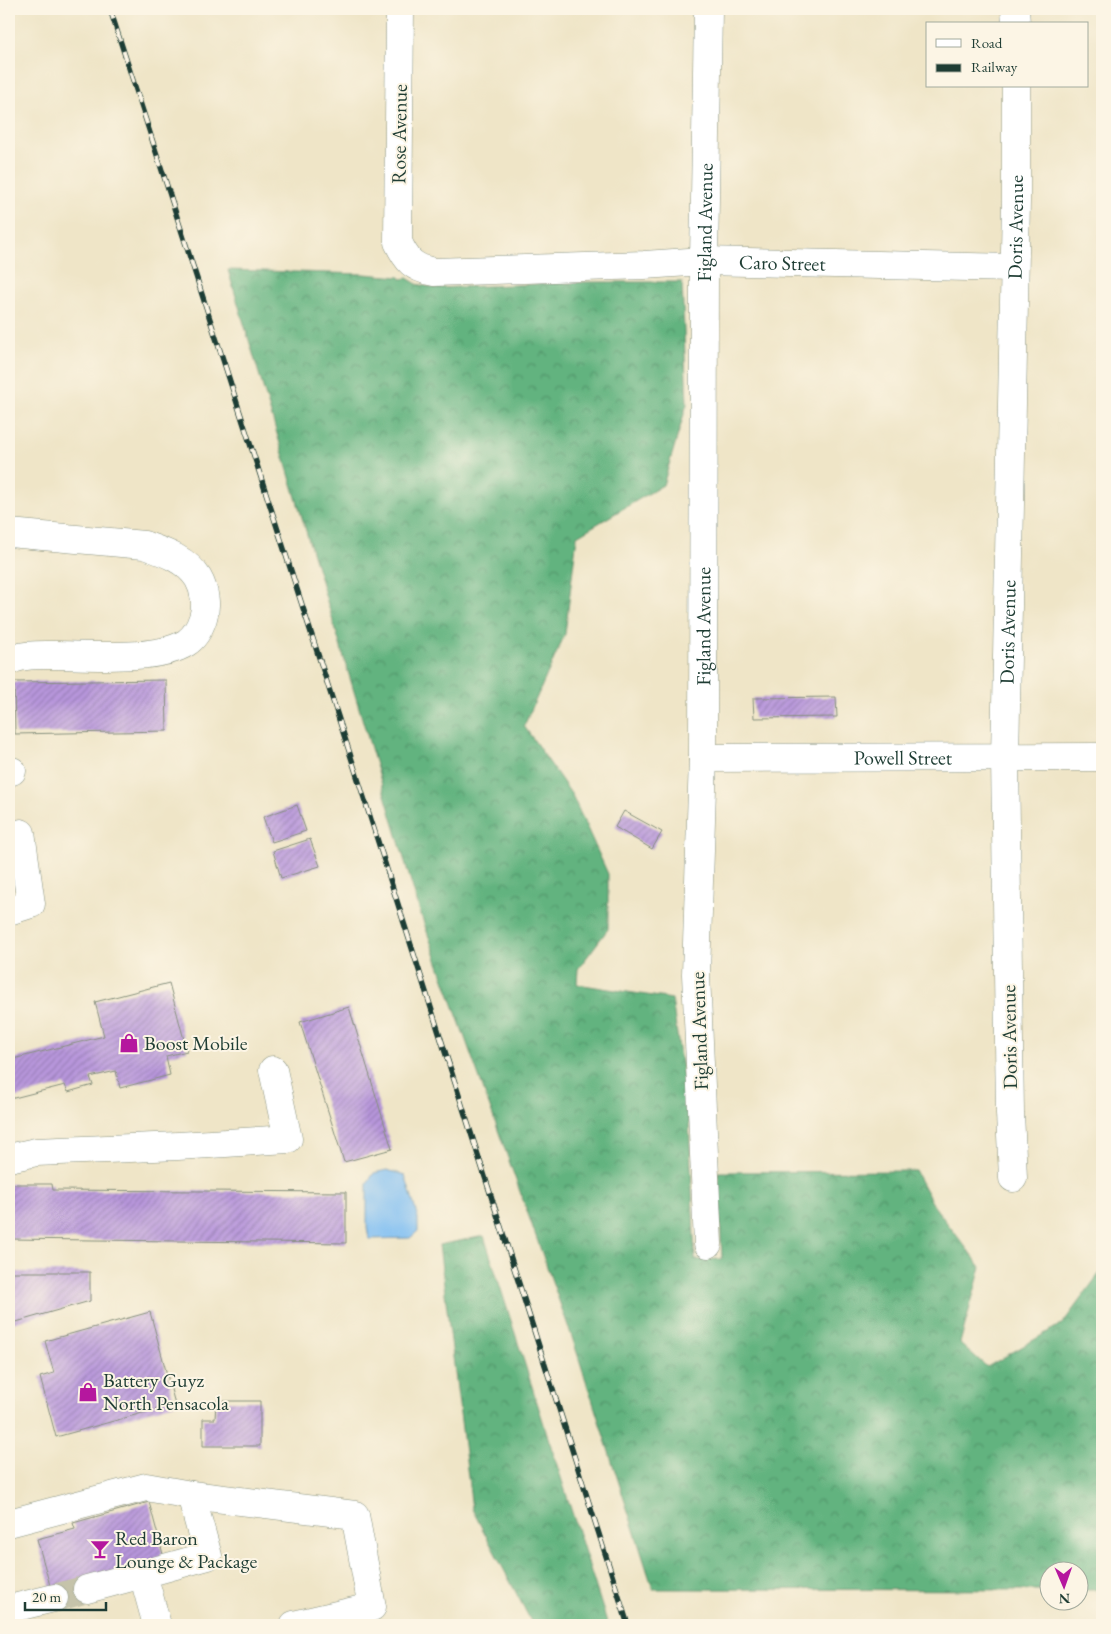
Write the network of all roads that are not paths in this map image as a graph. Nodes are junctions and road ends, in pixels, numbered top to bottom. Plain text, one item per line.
1 (400, 9) edge
2 (708, 9) edge
3 (1016, 9) edge
4 (1016, 22) edge
5 (1016, 88) edge
6 (406, 258) joint
7 (704, 261) junction
8 (1014, 268) junction
9 (9, 534) edge
10 (9, 661) edge
11 (1102, 757) edge
12 (704, 758) junction
13 (1005, 758) junction
14 (21, 833) dead end
15 (9, 911) edge
16 (273, 1070) dead end
17 (9, 1158) edge
18 (1013, 1178) dead end
19 (708, 1244) dead end
20 (191, 1495) junction
21 (9, 1523) edge
22 (142, 1574) junction
23 (86, 1589) tunnel mouth
24 (54, 1598) tunnel mouth
25 (9, 1610) edge
26 (157, 1625) edge
27 (294, 1625) edge

1 - 6 street, Rose Avenue
2 - 7 street, Figland Avenue
3 - 4 street
5 - 8 street, Doris Avenue
6 - 7 street, Caro Street
7 - 8 street, Caro Street
7 - 12 street, Figland Avenue
8 - 13 street, Doris Avenue
9 - 10 street
11 - 13 street, Powell Street
12 - 13 street, Powell Street
12 - 19 street, Figland Avenue
13 - 18 street, Doris Avenue
14 - 15 street
16 - 17 street
20 - 21 street
20 - 22 street
20 - 27 street
22 - 23 street
22 - 26 street
24 - 25 street

